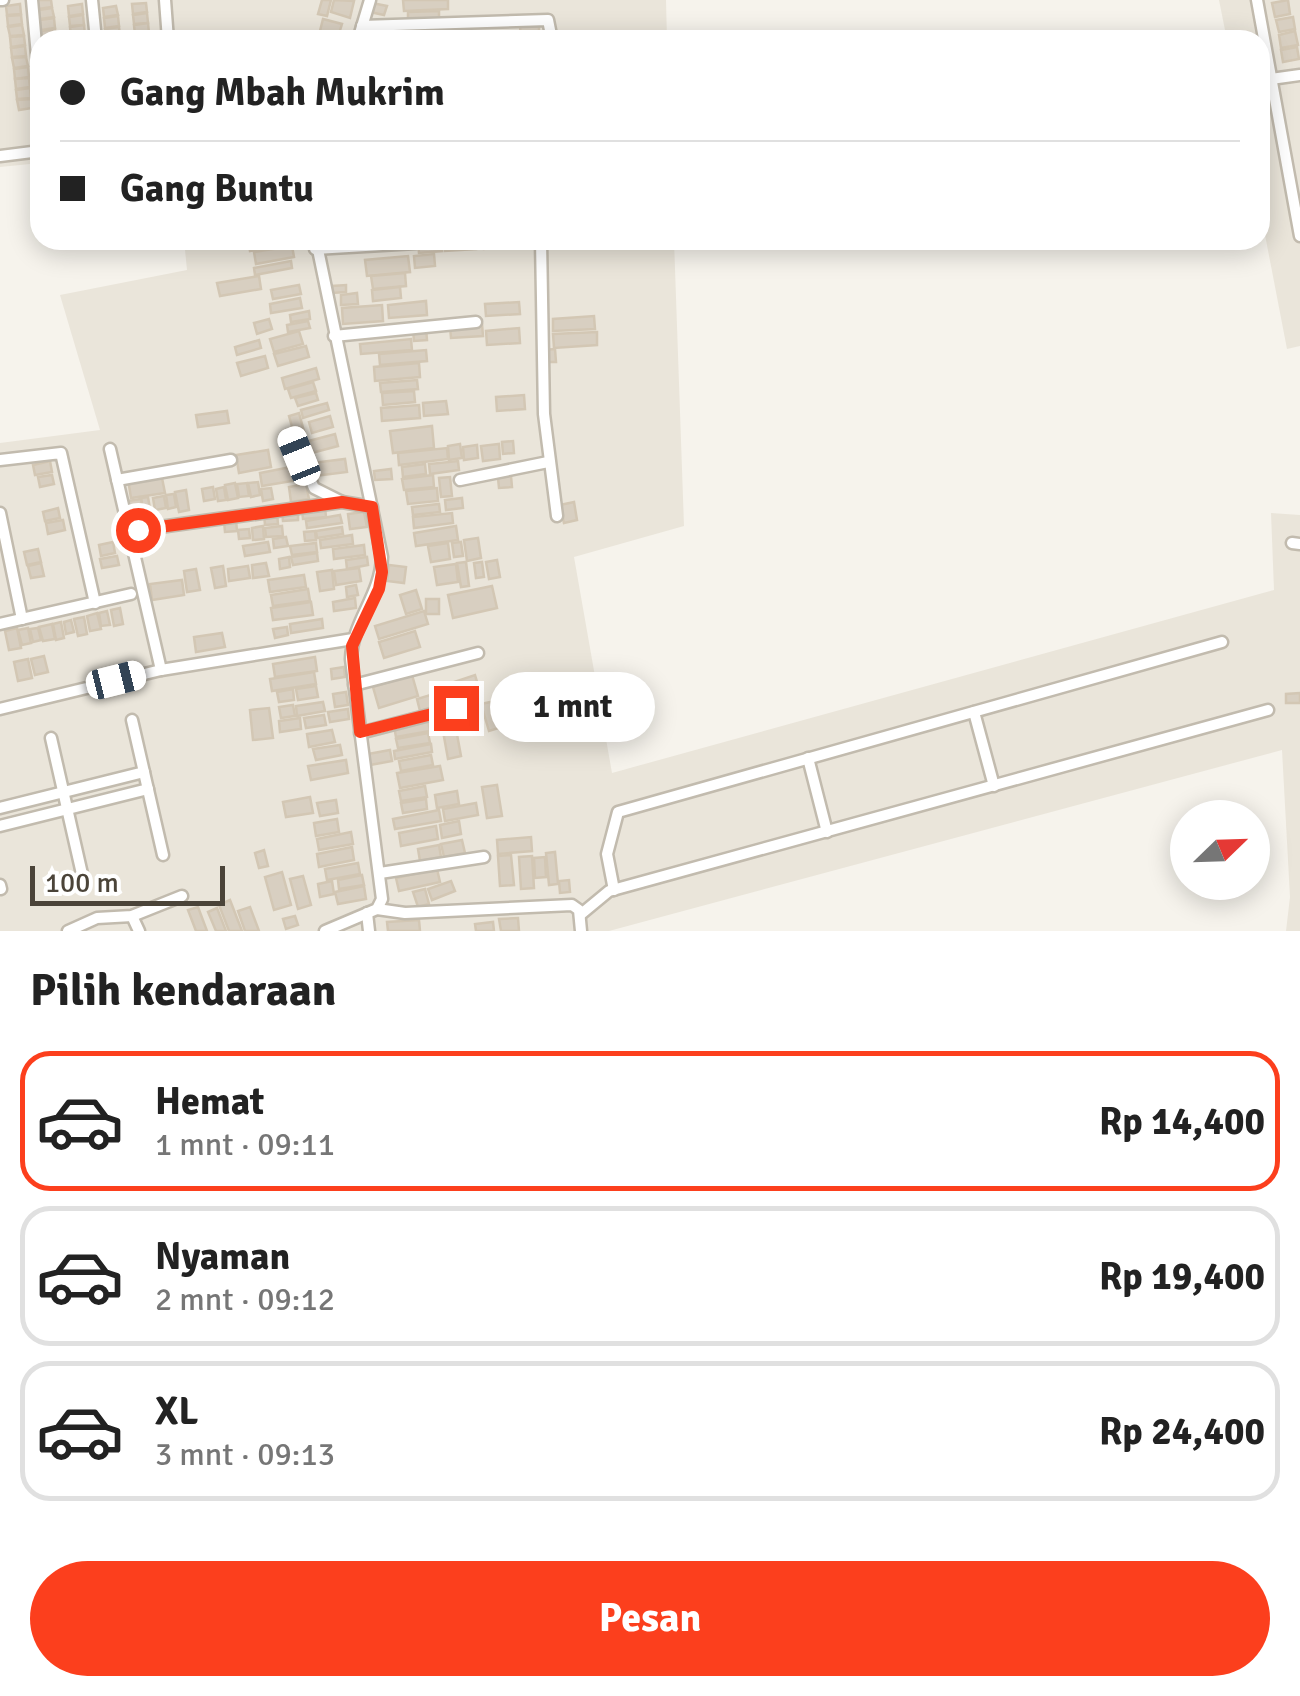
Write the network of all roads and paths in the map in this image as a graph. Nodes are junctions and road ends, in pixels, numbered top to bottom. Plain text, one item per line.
1 (32, 0) edge
2 (92, 0) edge
3 (164, 0) edge
4 (370, 0) edge
5 (1257, 0) edge
6 (362, 26) junction
7 (35, 30) edge
8 (95, 30) edge
9 (167, 30) edge
10 (361, 30) edge
11 (550, 30) edge
12 (1263, 30) edge
13 (1270, 68) edge
14 (1300, 74) edge
15 (1272, 79) junction
16 (30, 152) edge
17 (0, 156) edge
18 (1300, 236) edge
19 (316, 250) edge
20 (541, 250) edge
21 (476, 322) dead end
22 (334, 336) junction
23 (290, 435) dead end
24 (110, 449) dead end
25 (0, 460) edge
26 (231, 460) dead end
27 (548, 462) junction
28 (117, 480) junction
29 (460, 480) dead end
30 (342, 502) junction
31 (372, 507) junction
32 (0, 512) edge
33 (558, 516) dead end
34 (138, 530) dead end
35 (2, 534) edge
36 (131, 594) dead end
37 (96, 603) junction
38 (22, 619) junction
39 (0, 624) edge
40 (1222, 642) dead end
41 (352, 643) junction
42 (478, 652) dead end
43 (161, 670) junction
44 (354, 686) junction
45 (0, 708) edge
46 (456, 708) dead end
47 (1268, 710) dead end
48 (974, 712) junction
49 (132, 720) dead end
50 (360, 732) junction
51 (51, 738) dead end
52 (808, 758) junction
53 (144, 772) junction
54 (994, 786) junction
55 (148, 789) junction
56 (63, 792) junction
57 (0, 808) edge
58 (67, 809) junction
59 (0, 826) edge
60 (828, 832) junction
61 (163, 855) dead end
62 (484, 857) dead end
63 (82, 874) dead end
64 (380, 874) junction
65 (614, 890) junction
66 (182, 896) dead end
67 (372, 911) junction
68 (580, 915) junction
69 (132, 916) junction
70 (68, 931) edge
71 (138, 931) edge
72 (325, 931) edge
73 (369, 931) edge
74 (580, 931) edge

1 - 7 street
2 - 8 street
3 - 9 street
4 - 6 street
5 - 12 street
6 - 10 street
6 - 11 street
13 - 15 street
14 - 15 street
15 - 18 street
16 - 17 street
19 - 22 street
20 - 27 street
21 - 22 street
22 - 31 street
23 - 30 street
24 - 28 street
25 - 37 street
26 - 28 street
27 - 29 street
27 - 33 street
28 - 43 street
30 - 31 street
30 - 34 street
31 - 41 street
32 - 35 street
35 - 38 street
36 - 37 street
37 - 38 street
38 - 39 street
40 - 48 street
41 - 43 street
41 - 44 street
42 - 44 street
43 - 45 street
44 - 50 street
46 - 50 street
47 - 54 street
48 - 52 street
48 - 54 street
49 - 53 street
50 - 64 street
51 - 56 street
52 - 60 street
52 - 65 street
53 - 55 street
53 - 56 street
54 - 60 street
55 - 58 street
55 - 61 street
56 - 57 street
56 - 58 street
58 - 59 street
58 - 63 street
60 - 65 street
62 - 64 street
64 - 67 street
65 - 68 street
66 - 69 street
67 - 68 street
67 - 72 street
67 - 73 street
68 - 74 street
69 - 70 street
69 - 71 street

